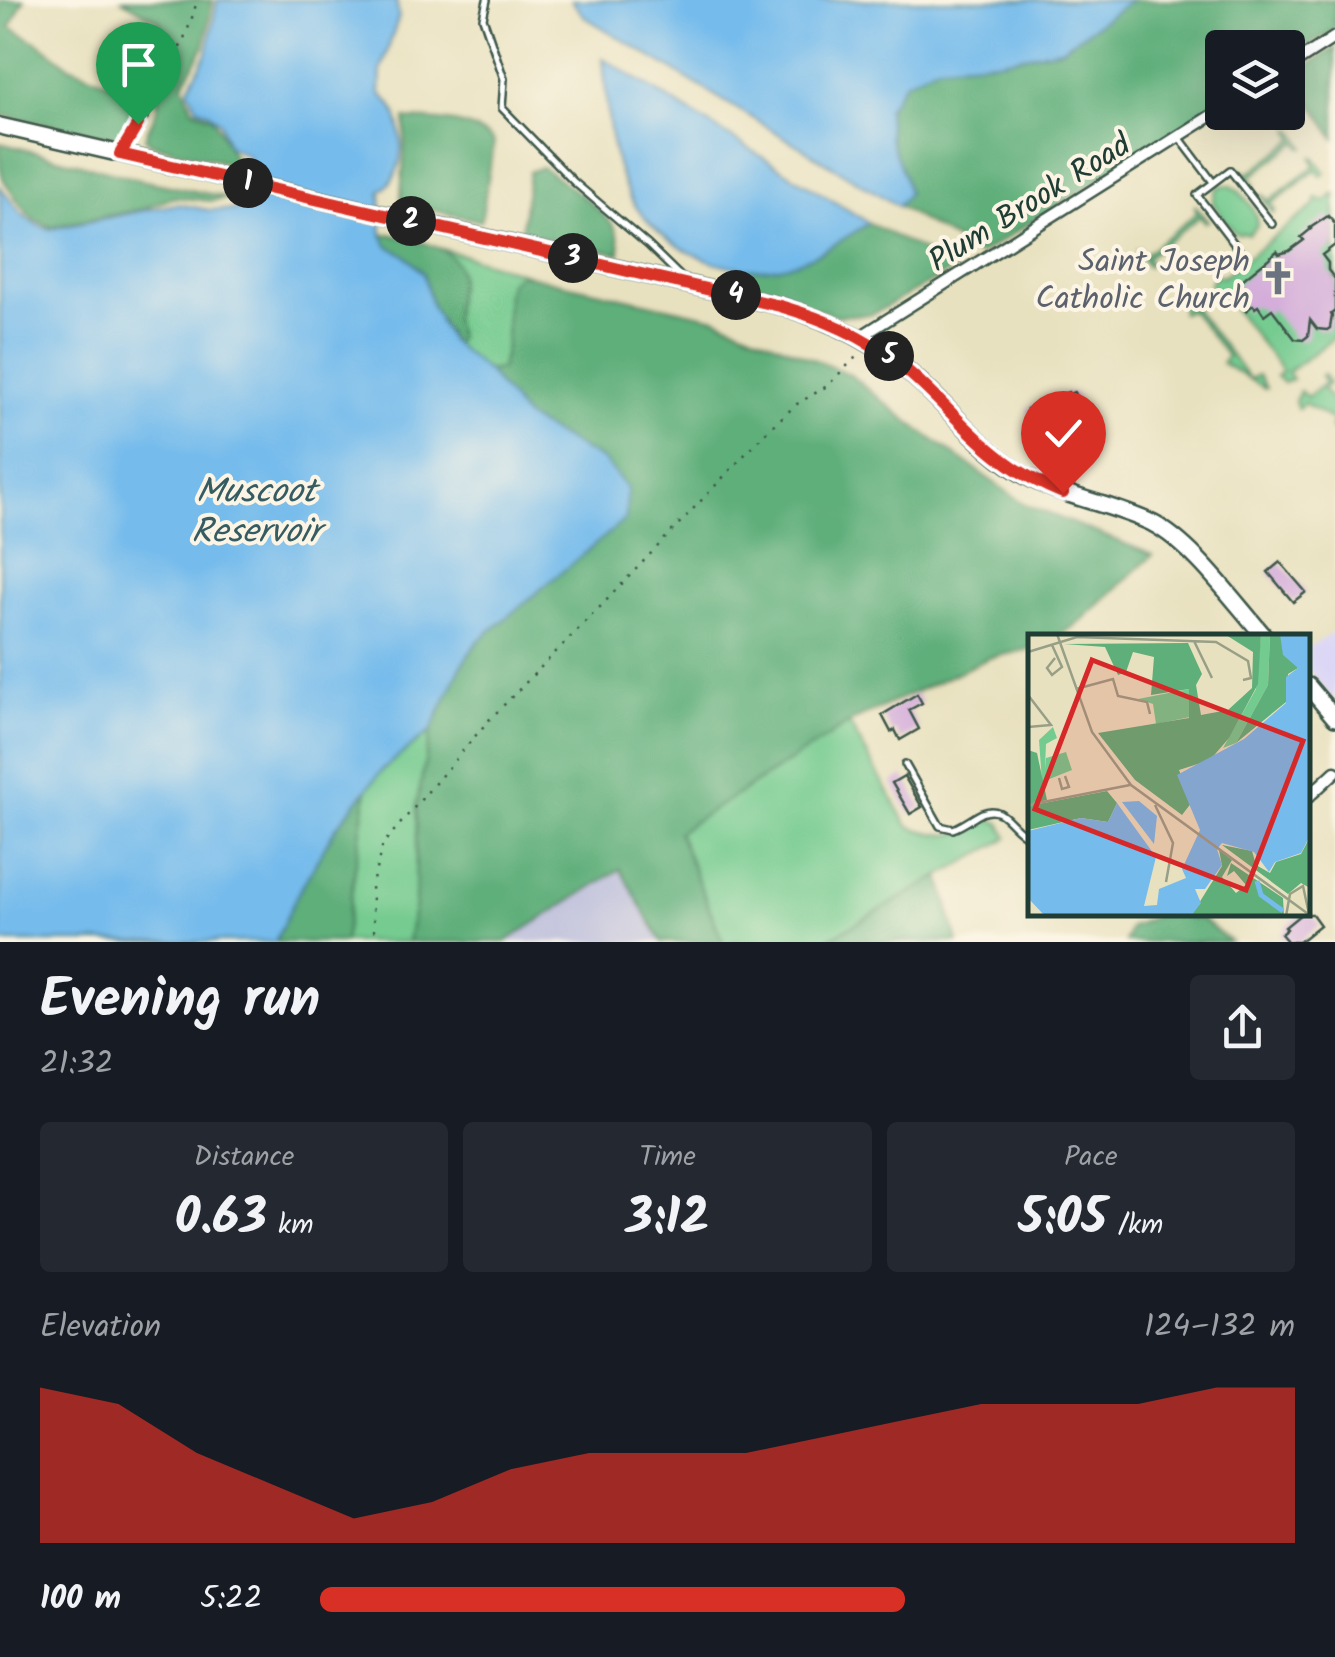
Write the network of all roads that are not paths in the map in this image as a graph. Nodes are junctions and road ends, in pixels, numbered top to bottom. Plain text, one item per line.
1 (487, 0) edge
2 (137, 31) dead end
3 (1335, 37) edge
4 (1305, 57) edge
5 (1205, 120) edge
6 (0, 126) edge
7 (1179, 137) junction
8 (120, 154) junction
9 (1213, 182) junction
10 (1272, 224) dead end
11 (1239, 250) dead end
12 (688, 284) junction
13 (864, 339) junction
14 (1262, 634) edge
15 (1310, 688) edge
16 (1335, 718) edge
17 (905, 764) dead end
18 (1335, 772) edge
19 (1310, 795) edge
20 (1028, 836) edge

1 - 12 lane
2 - 8 lane
3 - 4 street
5 - 7 street, Plum Brook Road
6 - 8 main road
7 - 9 lane
7 - 13 street, Plum Brook Road
8 - 12 main road
9 - 10 lane
9 - 11 lane
12 - 13 main road
13 - 14 main road
15 - 16 main road
17 - 20 lane
18 - 19 street

